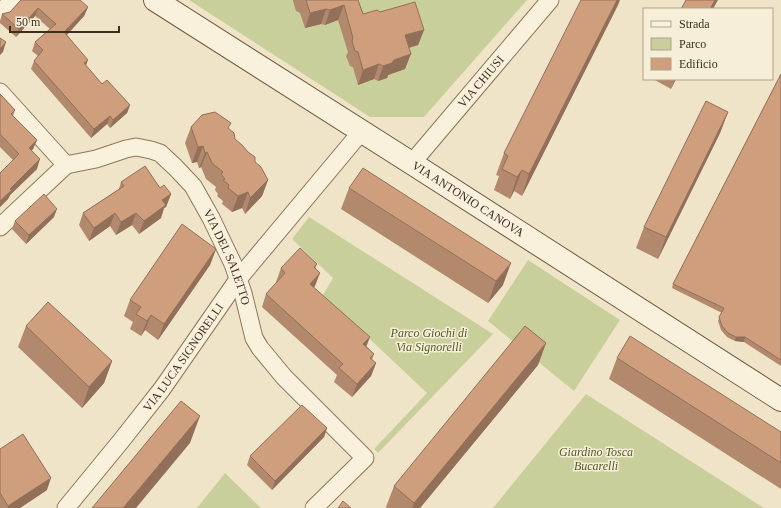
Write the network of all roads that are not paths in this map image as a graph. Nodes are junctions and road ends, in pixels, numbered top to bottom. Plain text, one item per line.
1 (13, 0) edge
2 (155, 0) edge
3 (550, 0) edge
4 (0, 13) edge
5 (0, 92) edge
6 (361, 132) junction
7 (411, 164) junction
8 (66, 165) junction
9 (0, 227) edge
10 (239, 278) junction
11 (781, 400) edge
12 (66, 508) edge
13 (314, 508) edge

1 - 4 street
2 - 6 street, VIA ANTONIO CANOVA
3 - 7 street, VIA CHIUSI
5 - 8 street
6 - 7 street, VIA ANTONIO CANOVA
6 - 10 street, VIA LUCA SIGNORELLI
7 - 11 street, VIA ANTONIO CANOVA
8 - 9 street
8 - 10 street, VIA DEL SALETTO
10 - 12 street, VIA LUCA SIGNORELLI
10 - 13 street, VIA DEL SALETTO

